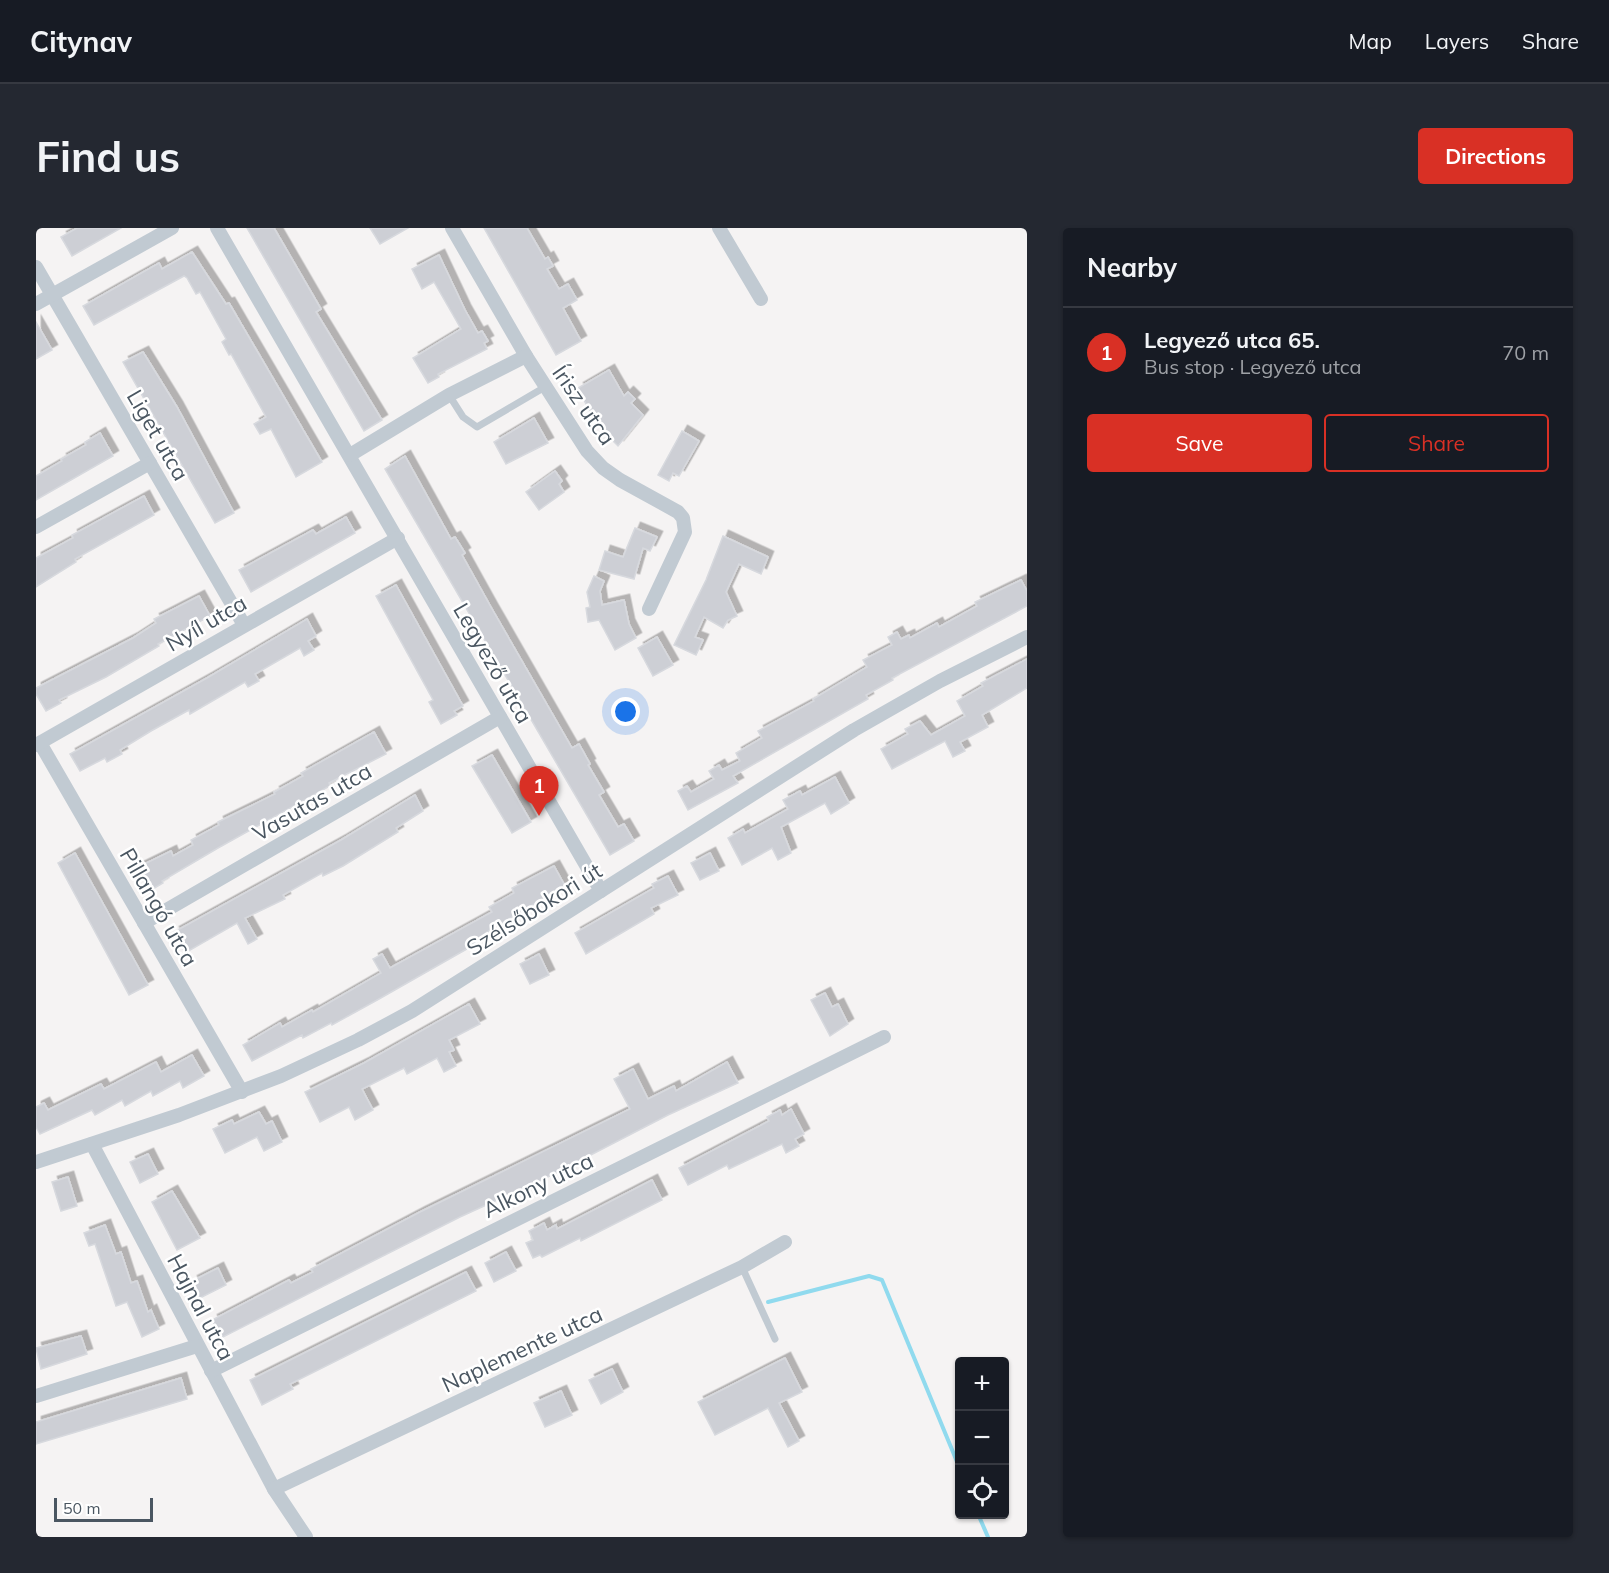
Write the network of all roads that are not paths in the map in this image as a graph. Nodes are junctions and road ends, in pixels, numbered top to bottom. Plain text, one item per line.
1 (172, 228) edge
2 (217, 228) edge
3 (453, 228) edge
4 (719, 228) edge
5 (36, 267) edge
6 (52, 295) junction
7 (760, 299) dead end
8 (36, 304) edge
9 (526, 356) junction
10 (545, 387) junction
11 (449, 395) junction
12 (350, 454) junction
13 (150, 463) junction
14 (36, 527) edge
15 (398, 538) junction
16 (649, 609) dead end
17 (244, 625) junction
18 (1027, 637) edge
19 (500, 717) junction
20 (38, 744) edge
21 (601, 891) junction
22 (144, 923) junction
23 (884, 1037) dead end
24 (242, 1092) junction
25 (92, 1144) junction
26 (36, 1162) edge
27 (785, 1242) dead end
28 (742, 1267) junction
29 (775, 1339) dead end
30 (197, 1346) junction
31 (212, 1371) junction
32 (36, 1396) edge
33 (274, 1489) junction
34 (306, 1537) edge

1 - 6 street
2 - 12 street, Legyező utca
3 - 9 street, Írisz utca
4 - 7 street
5 - 6 street, Liget utca
6 - 8 street
6 - 13 street, Liget utca
9 - 10 street, Írisz utca
9 - 11 street
10 - 11 lane
10 - 16 street, Írisz utca
11 - 12 street
12 - 15 street, Legyező utca
13 - 14 street
13 - 17 street, Liget utca
15 - 17 street, Nyíl utca
15 - 19 street, Legyező utca
17 - 20 street, Nyíl utca
18 - 21 street, Szélsőbokori út
19 - 21 street, Legyező utca
19 - 22 street, Vasutas utca
20 - 22 street, Pillangó utca
21 - 24 street, Szélsőbokori út
22 - 24 street, Pillangó utca
23 - 31 street, Alkony utca
24 - 25 street, Szélsőbokori út
25 - 26 street, Szélsőbokori út
25 - 30 street, Hajnal utca
27 - 28 street, Naplemente utca
28 - 29 lane
28 - 33 street, Naplemente utca
30 - 31 street, Hajnal utca
30 - 32 street
31 - 33 street, Hajnal utca
33 - 34 street, Hajnal utca

